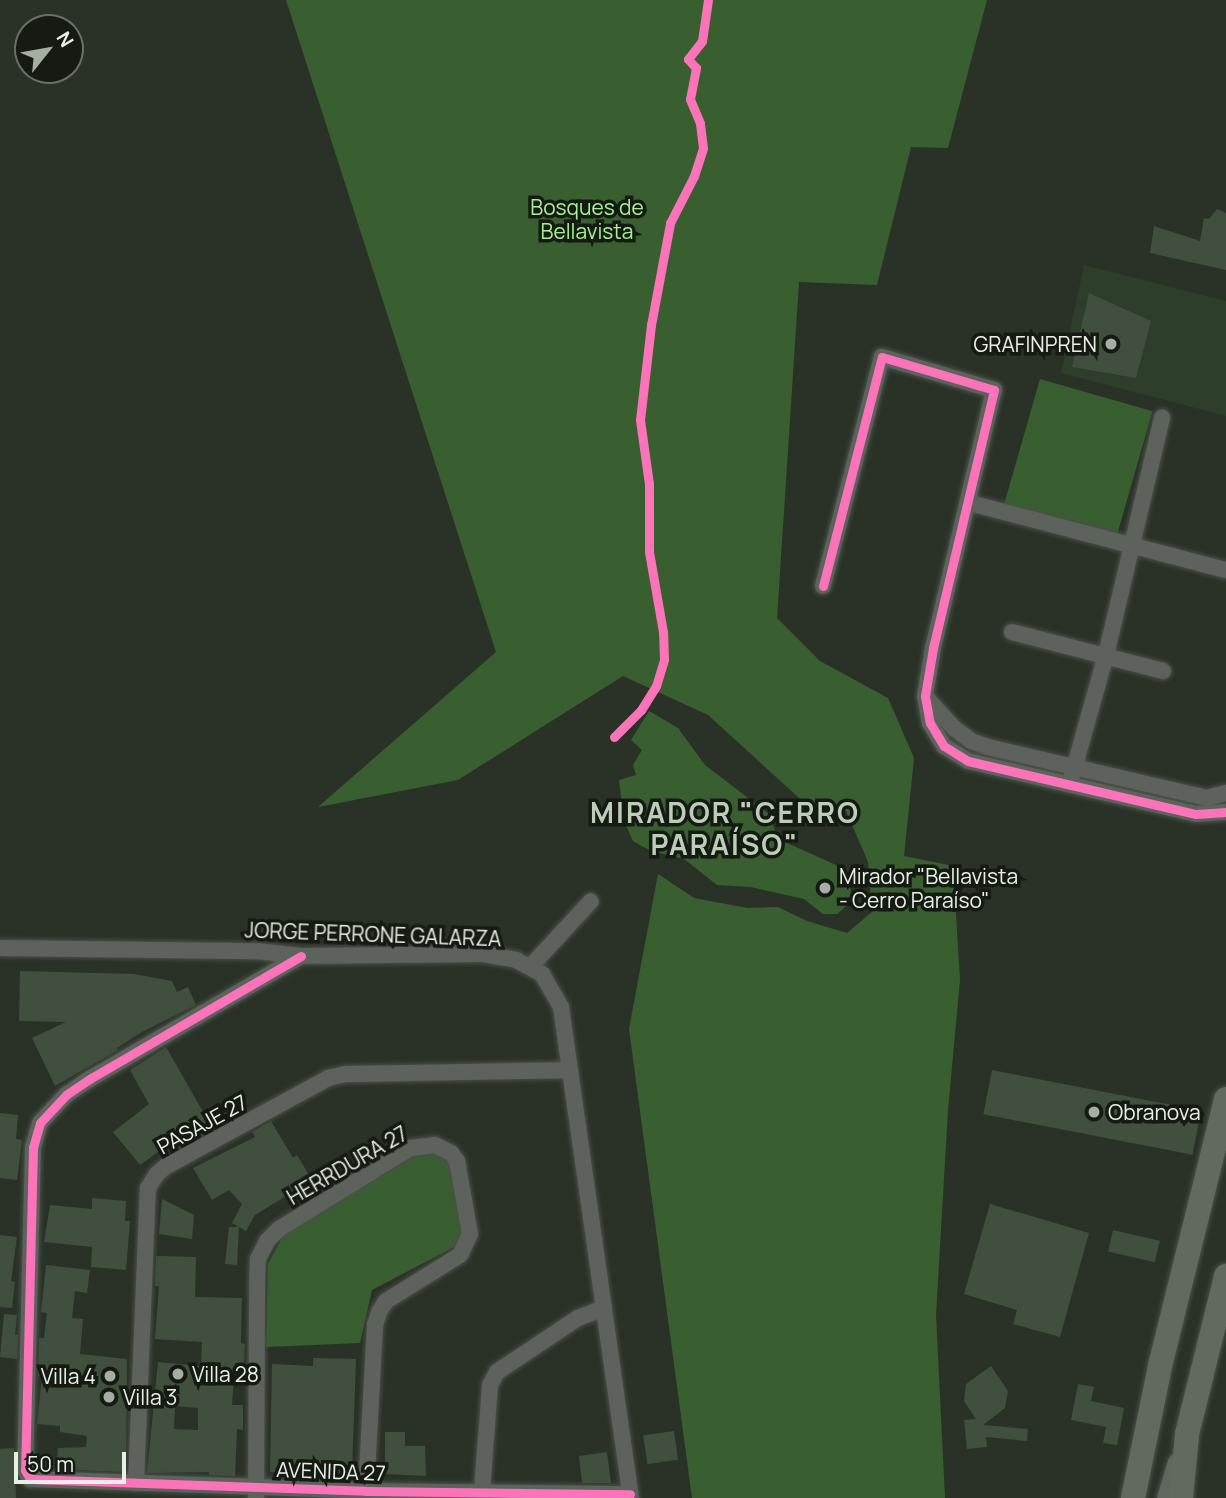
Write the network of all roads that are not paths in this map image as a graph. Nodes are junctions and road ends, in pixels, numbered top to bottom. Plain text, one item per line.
1 (1162, 418) dead end
2 (970, 503) junction
3 (1132, 546) junction
4 (1226, 570) edge
5 (822, 586) dead end
6 (1012, 632) dead end
7 (1107, 655) junction
8 (1163, 671) dead end
9 (925, 696) junction
10 (1076, 766) junction
11 (1070, 783) junction
12 (1226, 793) edge
13 (1226, 812) edge
14 (592, 901) dead end
15 (0, 948) edge
16 (301, 956) junction
17 (531, 966) junction
18 (570, 1070) junction
19 (1226, 1099) edge
20 (1226, 1276) edge
21 (604, 1308) junction
22 (1187, 1434) junction
23 (136, 1483) junction
24 (482, 1490) junction
25 (366, 1491) junction
26 (256, 1492) edge
27 (631, 1496) edge
28 (1133, 1498) edge
29 (1167, 1498) edge
30 (1181, 1498) edge

1 - 3 street
2 - 3 street
2 - 5 street
2 - 9 street
3 - 4 street
3 - 7 street
6 - 7 street
7 - 8 street
7 - 10 street
9 - 10 street
9 - 11 street
10 - 11 street
10 - 12 street
11 - 13 street
14 - 17 street
15 - 16 street, JORGE PERRONE GALARZA
16 - 17 street, JORGE PERRONE GALARZA
16 - 23 street, AVENIDA 27
17 - 18 street
18 - 21 street
18 - 23 street, PASAJE 27
19 - 28 main road
20 - 22 main road
21 - 24 street
21 - 27 street
22 - 29 main road
22 - 30 main road
23 - 26 street, AVENIDA 27
24 - 25 street, AVENIDA 27
24 - 27 street, AVENIDA 27
25 - 26 street, AVENIDA 27
25 - 26 street, HERRDURA 27

